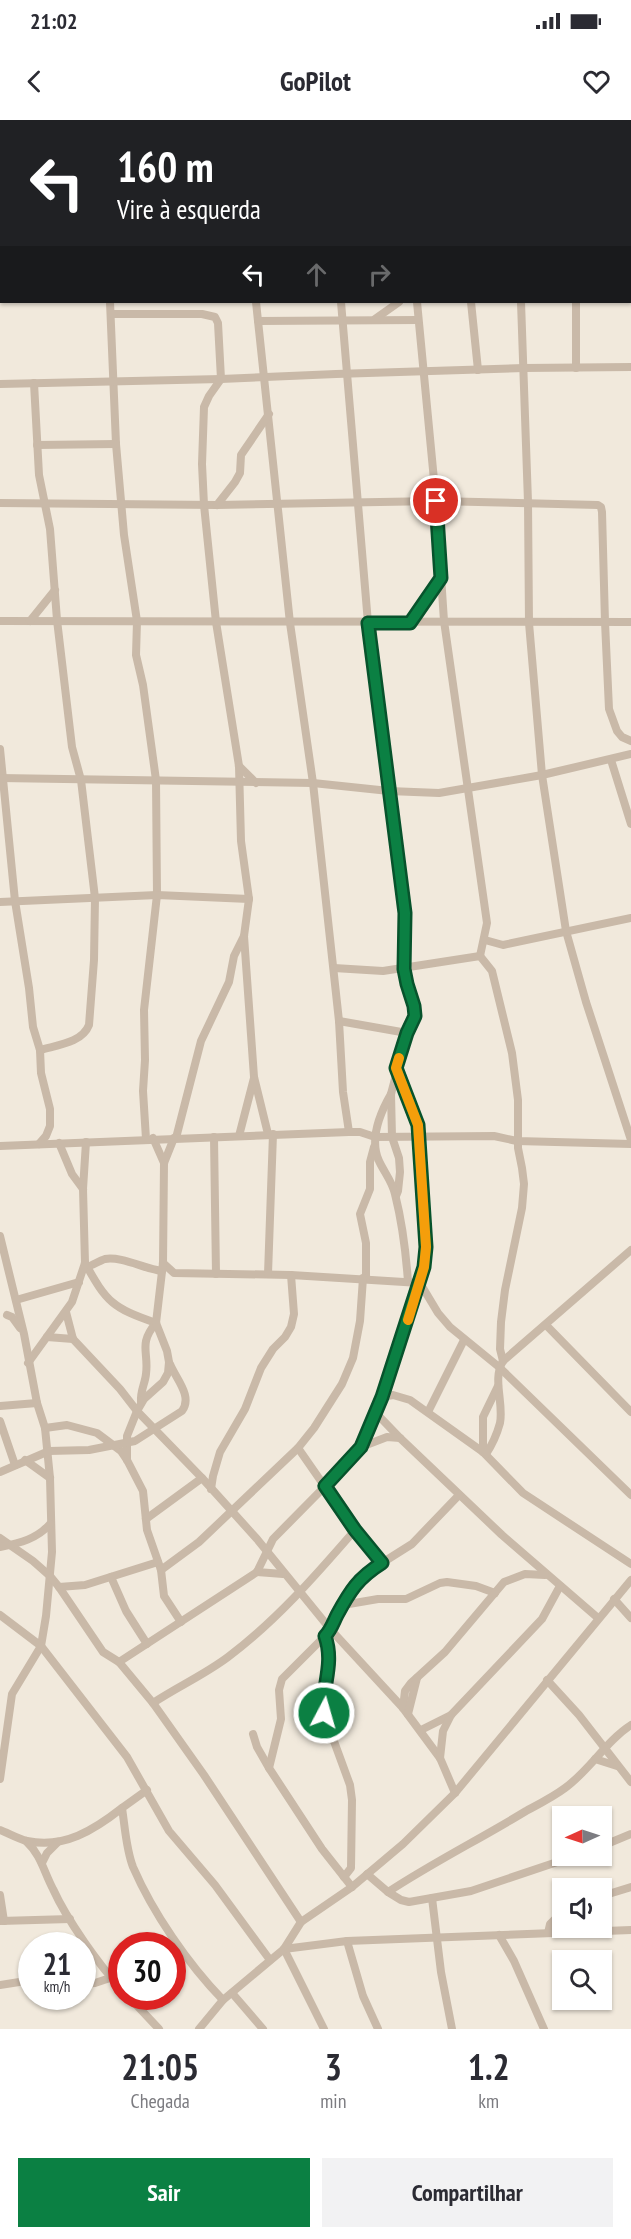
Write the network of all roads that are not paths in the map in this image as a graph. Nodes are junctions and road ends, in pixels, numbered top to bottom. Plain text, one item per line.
1 (110, 303) edge
2 (256, 303) edge
3 (341, 303) edge
4 (398, 303) edge
5 (417, 303) edge
6 (471, 303) edge
7 (521, 303) edge
8 (576, 303) edge
9 (111, 314) junction
10 (343, 319) junction
11 (375, 319) junction
12 (418, 320) junction
13 (258, 321) junction
14 (576, 368) junction
15 (631, 368) edge
16 (524, 369) junction
17 (478, 370) junction
18 (423, 371) junction
19 (348, 373) junction
20 (265, 378) junction
21 (221, 379) junction
22 (113, 380) junction
23 (34, 383) junction
24 (0, 384) edge
25 (269, 414) junction
26 (116, 444) junction
27 (37, 445) junction
28 (436, 501) junction
29 (358, 502) junction
30 (528, 502) junction
31 (0, 503) edge
32 (44, 503) junction
33 (278, 503) junction
34 (122, 504) junction
35 (204, 505) junction
36 (217, 505) junction
37 (441, 578) junction
38 (55, 590) junction
39 (57, 620) junction
40 (0, 621) edge
41 (30, 621) junction
42 (137, 621) junction
43 (444, 621) junction
44 (216, 622) junction
45 (290, 622) junction
46 (605, 622) junction
47 (631, 622) edge
48 (368, 623) junction
49 (410, 623) junction
50 (529, 623) junction
51 (622, 737) junction
52 (631, 741) edge
53 (0, 749) edge
54 (631, 754) edge
55 (615, 759) junction
56 (239, 766) junction
57 (542, 776) junction
58 (2, 778) edge
59 (81, 780) junction
60 (156, 780) junction
61 (240, 783) junction
62 (256, 783) junction
63 (313, 783) junction
64 (468, 789) junction
65 (389, 791) junction
66 (631, 824) edge
67 (157, 895) junction
68 (96, 898) junction
69 (245, 900) junction
70 (15, 901) junction
71 (0, 902) edge
72 (631, 918) edge
73 (566, 931) junction
74 (244, 936) junction
75 (485, 940) junction
76 (480, 956) junction
77 (334, 968) junction
78 (404, 969) junction
79 (339, 1021) junction
80 (407, 1033) junction
81 (40, 1050) junction
82 (396, 1068) junction
83 (254, 1077) junction
84 (391, 1094) junction
85 (349, 1132) junction
86 (270, 1134) junction
87 (239, 1136) junction
88 (214, 1137) junction
89 (392, 1137) junction
90 (420, 1137) junction
91 (175, 1138) junction
92 (150, 1139) junction
93 (376, 1140) junction
94 (517, 1141) junction
95 (86, 1142) junction
96 (631, 1142) edge
97 (59, 1143) junction
98 (39, 1144) junction
99 (0, 1146) edge
100 (164, 1163) junction
101 (83, 1189) junction
102 (396, 1196) junction
103 (0, 1236) edge
104 (631, 1250) edge
105 (86, 1265) junction
106 (163, 1267) junction
107 (174, 1273) junction
108 (216, 1274) junction
109 (268, 1274) junction
110 (291, 1275) junction
111 (351, 1278) junction
112 (364, 1279) junction
113 (79, 1282) junction
114 (408, 1282) junction
115 (420, 1282) junction
116 (161, 1289) junction
117 (363, 1294) junction
118 (17, 1304) junction
119 (66, 1312) junction
120 (3, 1315) edge
121 (156, 1323) junction
122 (546, 1325) junction
123 (24, 1334) junction
124 (47, 1336) junction
125 (72, 1339) junction
126 (464, 1340) junction
127 (169, 1362) junction
128 (28, 1363) junction
129 (501, 1364) junction
130 (499, 1386) junction
131 (382, 1397) junction
132 (37, 1403) junction
133 (0, 1406) edge
134 (139, 1407) junction
135 (375, 1412) junction
136 (428, 1412) junction
137 (631, 1412) edge
138 (0, 1421) edge
139 (45, 1428) junction
140 (155, 1430) junction
141 (400, 1438) junction
142 (126, 1444) junction
143 (115, 1446) junction
144 (361, 1447) junction
145 (298, 1448) junction
146 (49, 1451) junction
147 (485, 1453) junction
148 (25, 1460) junction
149 (127, 1460) junction
150 (15, 1465) junction
151 (0, 1472) edge
152 (50, 1478) junction
153 (202, 1478) junction
154 (325, 1486) junction
155 (212, 1489) junction
156 (459, 1495) junction
157 (631, 1495) edge
158 (231, 1512) junction
159 (146, 1519) junction
160 (50, 1524) junction
161 (355, 1530) junction
162 (0, 1538) edge
163 (4, 1546) edge
164 (266, 1551) junction
165 (382, 1563) junction
166 (631, 1564) edge
167 (159, 1566) junction
168 (257, 1572) junction
169 (283, 1574) junction
170 (546, 1575) junction
171 (50, 1576) junction
172 (111, 1577) junction
173 (631, 1580) edge
174 (560, 1586) junction
175 (59, 1587) junction
176 (300, 1592) junction
177 (495, 1593) junction
178 (614, 1599) junction
179 (343, 1605) junction
180 (0, 1615) edge
181 (598, 1618) junction
182 (631, 1618) edge
183 (181, 1622) junction
184 (328, 1633) junction
185 (147, 1644) junction
186 (41, 1646) junction
187 (118, 1662) junction
188 (547, 1680) junction
189 (153, 1703) junction
190 (405, 1711) junction
191 (451, 1715) junction
192 (631, 1725) edge
193 (421, 1730) junction
194 (253, 1734) dead end
195 (2, 1746) edge
196 (607, 1749) junction
197 (440, 1758) junction
198 (595, 1759) junction
199 (618, 1766) junction
200 (269, 1768) junction
201 (0, 1779) edge
202 (631, 1782) edge
203 (147, 1790) junction
204 (455, 1793) junction
205 (122, 1808) junction
206 (0, 1830) edge
207 (631, 1834) edge
208 (26, 1841) junction
209 (58, 1842) junction
210 (612, 1842) edge
211 (42, 1863) junction
212 (552, 1864) edge
213 (367, 1874) junction
214 (344, 1877) junction
215 (352, 1887) junction
216 (631, 1887) edge
217 (388, 1892) junction
218 (612, 1893) edge
219 (0, 1896) edge
220 (432, 1898) junction
221 (70, 1919) junction
222 (2, 1920) edge
223 (301, 1922) junction
224 (552, 1922) edge
225 (631, 1930) edge
226 (548, 1934) junction
227 (499, 1935) junction
228 (437, 1939) junction
229 (346, 1941) junction
230 (284, 1949) junction
231 (270, 1960) junction
232 (108, 1975) edge
233 (18, 1982) edge
234 (0, 1985) edge
235 (232, 1992) junction
236 (223, 2000) junction
237 (141, 2010) edge
238 (159, 2029) edge
239 (199, 2029) edge
240 (263, 2029) edge
241 (324, 2029) edge
242 (378, 2029) edge
243 (452, 2029) edge
244 (544, 2029) edge

1 - 9 street
2 - 13 street
3 - 10 street
4 - 11 street
5 - 12 street
6 - 17 street
7 - 16 street
8 - 14 street
9 - 21 street
9 - 22 street
10 - 11 street
10 - 13 street
10 - 19 street
11 - 12 street
12 - 18 street
13 - 20 street
14 - 15 street
14 - 16 street
16 - 17 street
16 - 30 street
17 - 18 street
18 - 19 street
18 - 28 street
19 - 20 street
19 - 29 street
20 - 21 street
20 - 25 street
21 - 22 street
21 - 35 street
22 - 23 street
22 - 26 street
23 - 24 street
23 - 27 street
25 - 33 street
25 - 36 street
26 - 27 street
26 - 34 street
27 - 32 street
28 - 29 street
28 - 30 street
28 - 37 street
29 - 33 street
29 - 48 street
30 - 46 street
30 - 50 street
31 - 32 street
32 - 34 street
32 - 38 street
33 - 36 street
33 - 45 street
34 - 35 street
34 - 42 street
35 - 36 street
35 - 44 street
37 - 43 street
37 - 49 street
38 - 39 street
38 - 41 street
39 - 41 street
39 - 42 street
39 - 59 street
40 - 41 street
42 - 44 street
42 - 60 street
43 - 49 street
43 - 50 street
43 - 64 street
44 - 45 street
44 - 56 street
45 - 48 street
45 - 63 street
46 - 47 street
46 - 50 street
46 - 51 street
48 - 49 street
48 - 65 street
50 - 57 street
51 - 52 street
51 - 55 street
53 - 58 street
54 - 55 street
55 - 57 street
55 - 66 street
56 - 61 street
56 - 62 street
57 - 64 street
57 - 73 street
58 - 59 street
58 - 70 street
59 - 60 street
59 - 68 street
60 - 61 street
60 - 67 street
61 - 62 street
61 - 69 street
62 - 63 street
63 - 65 street
63 - 77 street
64 - 65 street
64 - 75 street
65 - 78 street
67 - 68 street
67 - 69 street
67 - 92 street
68 - 70 street
68 - 81 street
69 - 74 street
70 - 71 street
70 - 81 street
72 - 73 street
73 - 75 street
73 - 96 street
74 - 83 street
74 - 91 street
75 - 76 street
76 - 78 street
76 - 94 street
77 - 78 street
77 - 79 street
78 - 80 street
79 - 80 street
79 - 85 street
80 - 82 street
81 - 98 street
82 - 84 street
82 - 90 street
83 - 86 street
83 - 87 street
84 - 89 street
84 - 93 street
85 - 86 street
85 - 93 street
86 - 87 street
86 - 109 street
87 - 88 street
88 - 91 street
88 - 108 street
89 - 90 street
89 - 93 street
89 - 102 street
90 - 94 street
90 - 115 street
91 - 92 street
91 - 100 street
92 - 95 street
92 - 100 street
93 - 102 street
93 - 112 street
94 - 96 street
94 - 129 street
95 - 97 street
95 - 101 street
97 - 98 street
97 - 101 street
98 - 99 street
100 - 106 street
101 - 105 street
102 - 114 street
103 - 118 street
104 - 122 street
105 - 106 street
105 - 113 street
105 - 121 street
106 - 107 street
106 - 116 street
107 - 108 street
107 - 116 street
108 - 109 street
109 - 110 street
110 - 111 street
110 - 155 street
111 - 112 street
111 - 117 street
112 - 114 street
112 - 117 street
113 - 118 street
113 - 119 street
114 - 115 street
115 - 126 street
115 - 131 street
116 - 121 street
117 - 145 street
118 - 120 street
118 - 123 street
119 - 124 street
119 - 125 street
120 - 123 street
121 - 127 street
121 - 134 street
122 - 129 street
122 - 137 street
123 - 128 street
124 - 125 street
124 - 128 street
125 - 134 street
126 - 129 street
126 - 136 street
127 - 134 street
127 - 140 street
128 - 132 street
129 - 130 street
129 - 157 street
130 - 147 street
130 - 147 street
131 - 135 street
131 - 136 street
132 - 133 street
132 - 139 street
134 - 140 street
134 - 142 street
135 - 141 street
135 - 144 street
136 - 147 street
138 - 150 street
139 - 143 street
139 - 146 street
140 - 142 street
140 - 153 street
141 - 144 street
141 - 156 street
142 - 143 street
142 - 149 street
143 - 146 street
143 - 149 street
144 - 154 street
145 - 154 street
145 - 158 street
146 - 148 street
146 - 152 street
147 - 166 street
148 - 150 street
148 - 152 street
149 - 159 street
150 - 151 street
152 - 160 street
153 - 155 street
153 - 159 street
154 - 161 street
154 - 164 street
155 - 158 street
156 - 165 street
156 - 170 street
158 - 164 street
158 - 167 street
159 - 167 street
160 - 163 street
160 - 171 street
161 - 165 street
161 - 176 street
162 - 163 street
163 - 171 street
164 - 168 street
164 - 169 street
165 - 179 street
167 - 172 street
167 - 183 street
168 - 169 street
168 - 183 street
169 - 176 street
170 - 174 street
170 - 177 street
171 - 175 street
171 - 186 street
172 - 175 street
172 - 185 street
173 - 178 street
174 - 181 street
174 - 191 street
175 - 187 street
176 - 184 street
176 - 189 street
177 - 179 street
177 - 190 street
178 - 181 street
178 - 182 street
179 - 184 street
180 - 186 street
181 - 188 street
183 - 185 street
184 - 190 street
184 - 200 street
184 - 214 street
185 - 187 street
186 - 195 street
186 - 203 street
187 - 189 street
188 - 196 street
188 - 204 street
189 - 223 street
190 - 193 street
191 - 193 street
191 - 197 street
192 - 196 street
193 - 197 street
194 - 200 street
195 - 201 street
196 - 198 street
196 - 199 street
197 - 204 street
198 - 199 street
198 - 217 street
199 - 202 street
200 - 214 street
203 - 205 street
203 - 231 street
204 - 213 street
205 - 209 street
205 - 236 street
206 - 208 street
207 - 210 street
208 - 209 street
208 - 211 street
209 - 211 street
211 - 221 street
212 - 220 street
213 - 215 street
213 - 217 street
214 - 215 street
215 - 223 street
216 - 218 street
217 - 220 street
219 - 222 street
220 - 228 street
221 - 222 street
221 - 232 street
223 - 230 street
224 - 226 street
225 - 226 street
226 - 227 street
227 - 228 street
227 - 244 street
228 - 229 street
228 - 243 street
229 - 230 street
229 - 242 street
230 - 231 street
230 - 241 street
231 - 235 street
233 - 234 street
235 - 236 street
235 - 240 street
236 - 239 street
237 - 238 street

